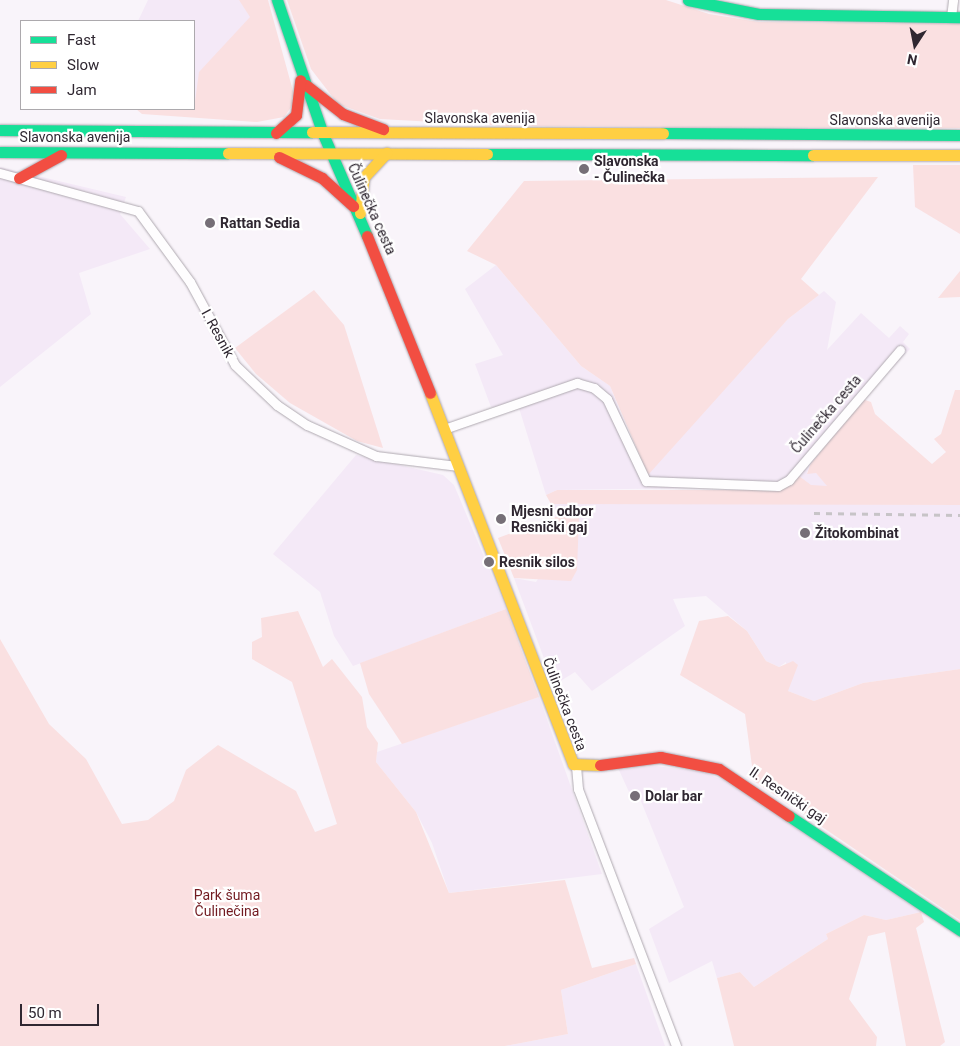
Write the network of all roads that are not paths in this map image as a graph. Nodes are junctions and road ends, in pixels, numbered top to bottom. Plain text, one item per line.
1 (277, 0) edge
2 (688, 0) edge
3 (953, 0) edge
4 (955, 17) edge
5 (302, 77) junction
6 (0, 130) edge
7 (276, 133) junction
8 (398, 133) junction
9 (323, 134) junction
10 (960, 136) edge
11 (257, 151) junction
12 (0, 152) edge
13 (331, 152) junction
14 (66, 153) junction
15 (386, 153) junction
16 (960, 155) edge
17 (0, 173) edge
18 (19, 178) junction
19 (360, 213) junction
20 (900, 350) dead end
21 (444, 429) junction
22 (458, 466) junction
23 (576, 766) junction
24 (960, 930) edge
25 (676, 1046) edge

1 - 5 main road, Čulinečka cesta
2 - 4 main road
3 - 4 street
5 - 7 main road
5 - 8 main road
5 - 9 main road, Čulinečka cesta
6 - 7 main road, Slavonska avenija
7 - 9 main road, Slavonska avenija
8 - 9 main road, Slavonska avenija
8 - 10 main road, Slavonska avenija
9 - 13 main road, Čulinečka cesta
11 - 13 main road, Slavonska avenija
11 - 14 main road, Slavonska avenija
11 - 19 main road
12 - 14 main road, Slavonska avenija
13 - 15 main road, Slavonska avenija
13 - 19 main road, Čulinečka cesta
14 - 18 main road
15 - 16 main road, Slavonska avenija
15 - 19 main road
17 - 18 street, I. Resnik
18 - 22 street, I. Resnik
19 - 21 main road, Čulinečka cesta
20 - 21 street, Čulinečka cesta
21 - 22 main road, Čulinečka cesta
22 - 23 main road, Čulinečka cesta
23 - 24 main road, II. Resnički gaj
23 - 25 street, Čulinečka cesta

